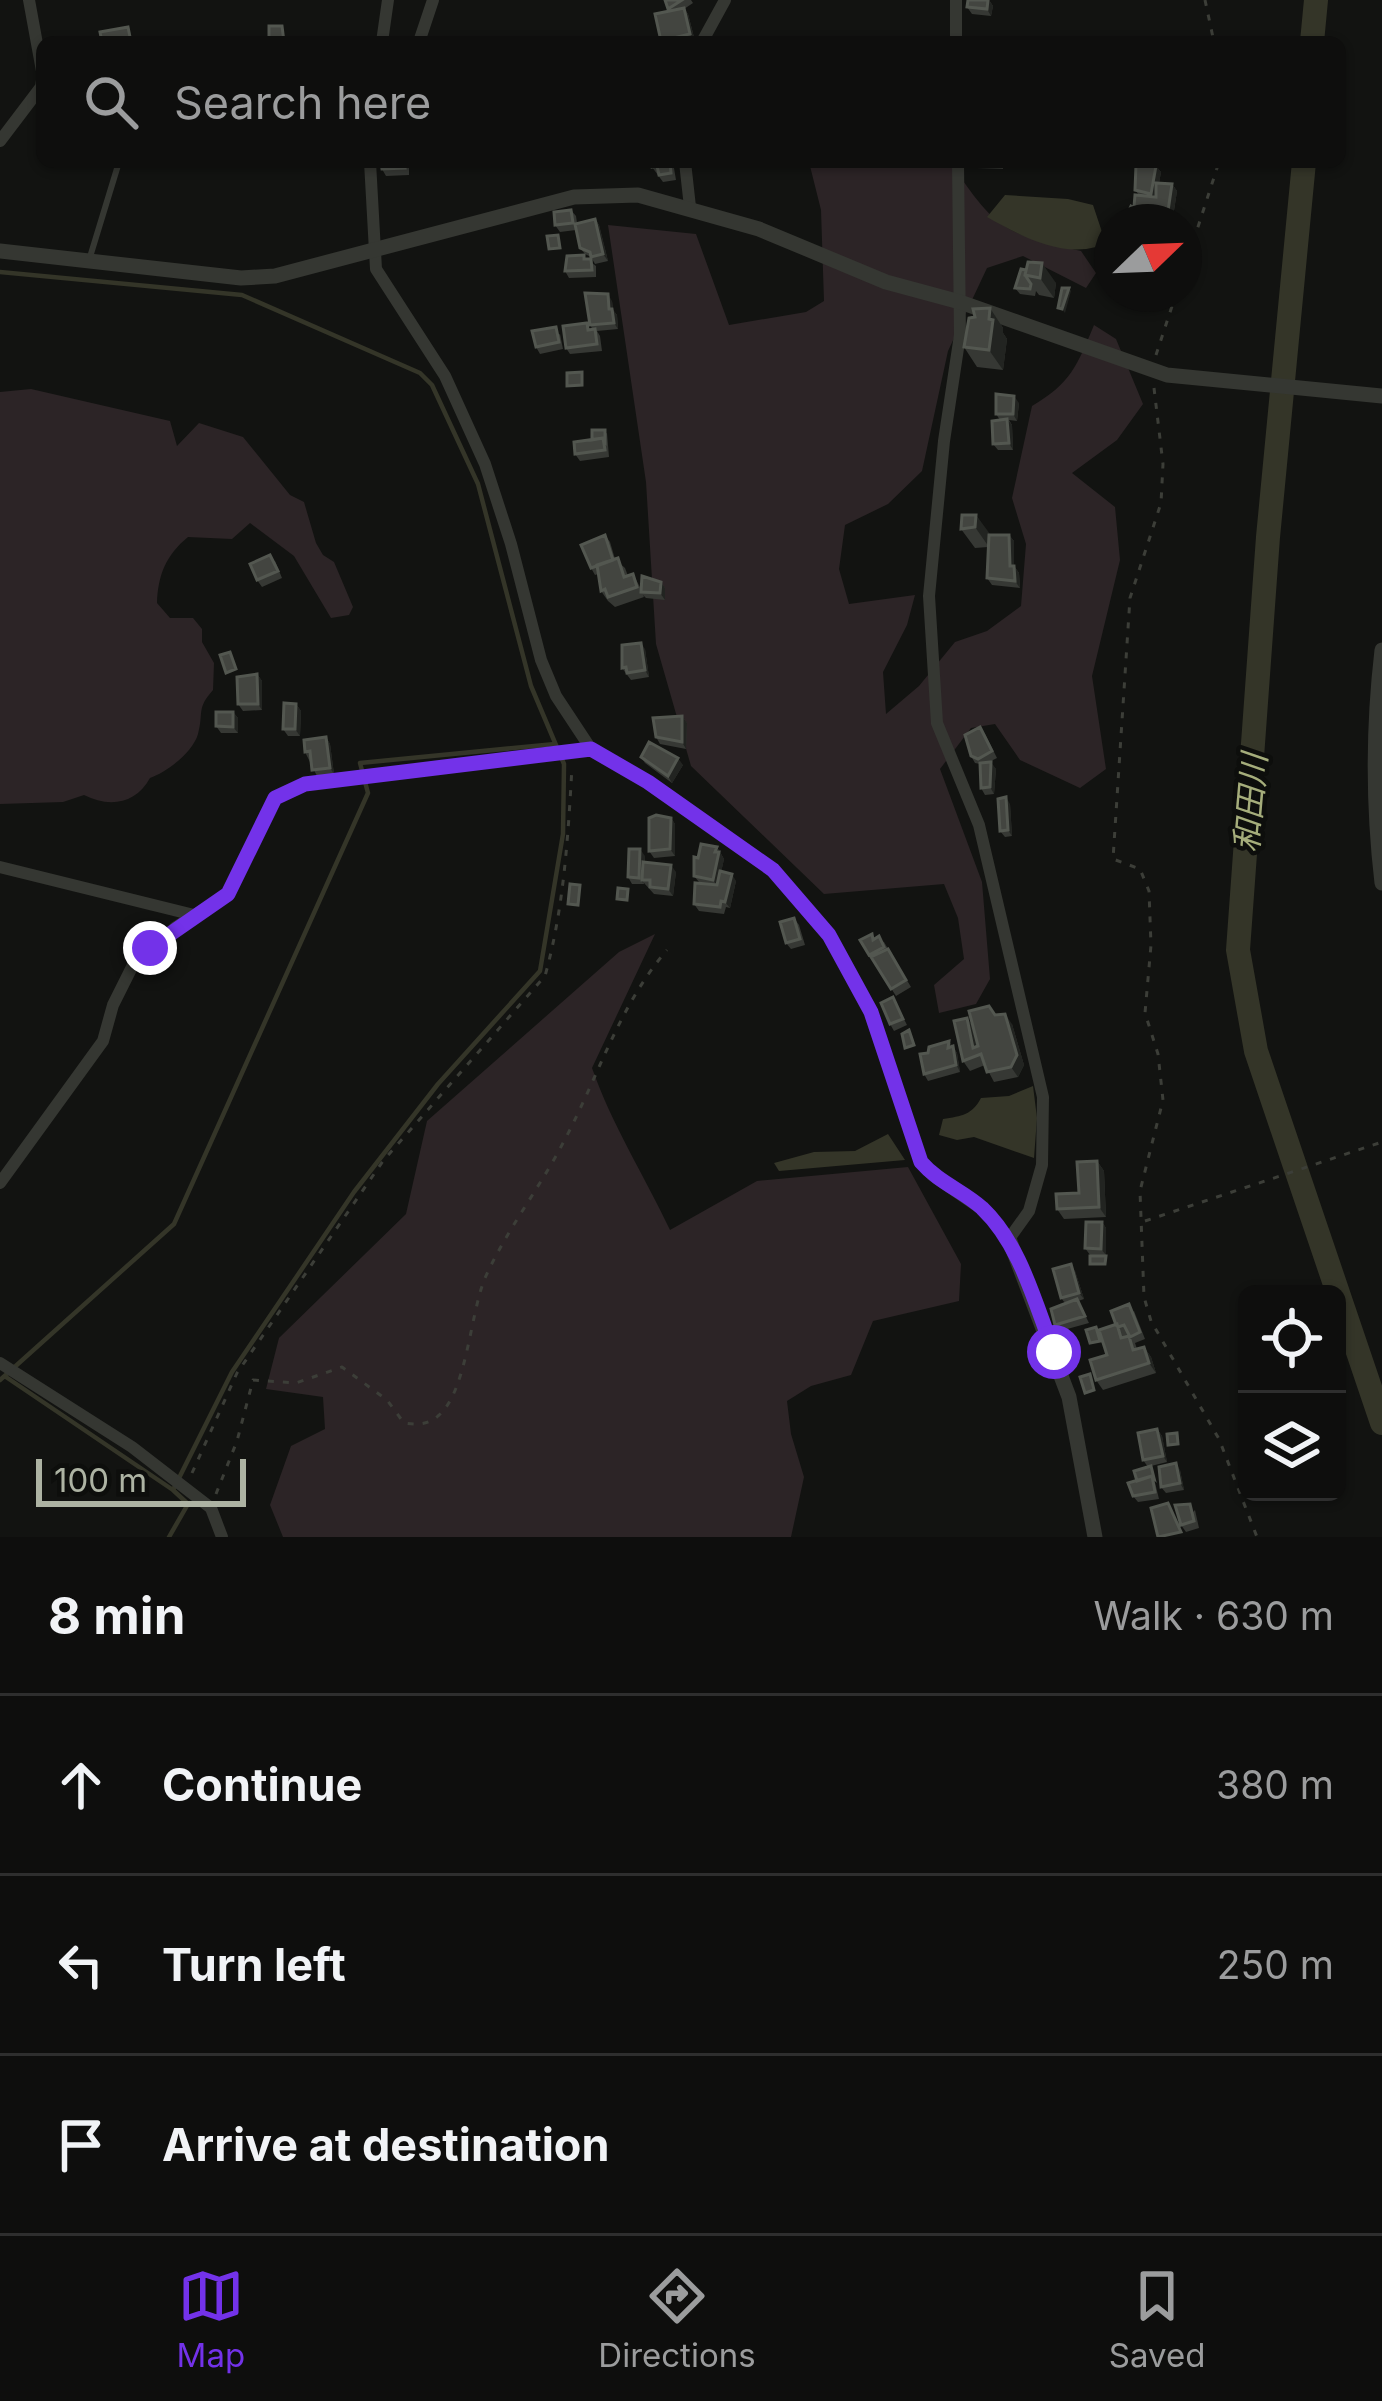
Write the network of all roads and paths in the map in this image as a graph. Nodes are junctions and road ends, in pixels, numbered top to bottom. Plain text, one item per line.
1 (29, 0) edge
2 (388, 0) edge
3 (433, 0) edge
4 (725, 0) edge
5 (956, 0) edge
6 (1205, 0) edge
7 (383, 36) edge
8 (421, 36) edge
9 (705, 36) edge
10 (956, 36) edge
11 (1213, 36) edge
12 (36, 41) edge
13 (36, 94) edge
14 (0, 141) edge
15 (117, 168) edge
16 (370, 168) edge
17 (686, 168) edge
18 (958, 168) edge
19 (1217, 168) edge
20 (690, 207) junction
21 (1202, 214) edge
22 (0, 251) edge
23 (372, 252) junction
24 (89, 260) junction
25 (960, 302) junction
26 (1170, 312) edge
27 (1151, 370) junction
28 (1382, 396) edge
29 (1382, 650) edge
30 (1379, 742) edge
31 (591, 749) junction
32 (573, 753) junction
33 (0, 867) edge
34 (1382, 884) edge
35 (194, 915) junction
36 (667, 950) dead end
37 (1382, 1142) edge
38 (0, 1183) edge
39 (1143, 1222) junction
40 (1009, 1238) junction
41 (0, 1363) edge
42 (187, 1484) dead end
43 (211, 1508) junction
44 (222, 1537) edge
45 (1095, 1537) edge
46 (1256, 1537) edge

1 - 12 street
2 - 7 street
3 - 8 street
4 - 9 street
5 - 10 street
6 - 11 path
13 - 14 street
15 - 24 lane
16 - 23 street
17 - 20 street
18 - 25 street
19 - 21 path
20 - 23 street
20 - 25 street
22 - 24 street
23 - 24 street
23 - 31 street
25 - 27 street
25 - 40 street
26 - 27 path
27 - 28 street
27 - 39 path
29 - 30 street
30 - 34 street
31 - 32 street
31 - 40 street
32 - 35 street
32 - 42 path
33 - 35 street
35 - 38 street
36 - 43 path
37 - 39 path
39 - 46 path
40 - 45 street
41 - 43 street
43 - 44 street

